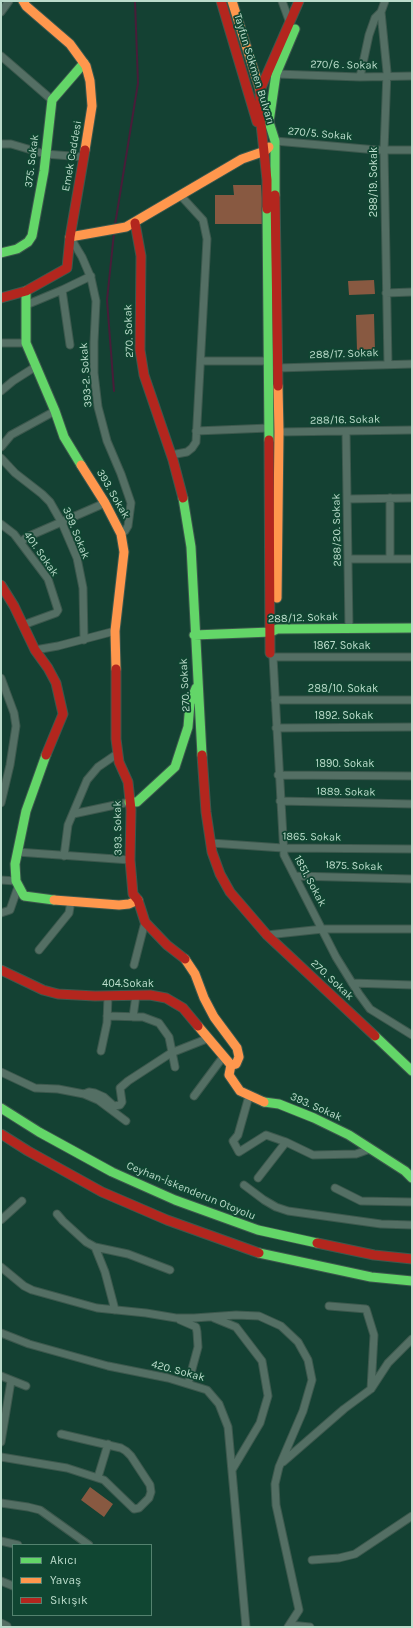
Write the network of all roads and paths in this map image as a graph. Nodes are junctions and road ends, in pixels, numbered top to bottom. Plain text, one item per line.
1 (9, 1) edge
2 (221, 1) edge
3 (232, 1) edge
4 (282, 1) edge
5 (299, 1) edge
6 (306, 1) edge
7 (385, 1) edge
8 (27, 3) edge
9 (1, 12) edge
10 (381, 12) junction
11 (290, 23) junction
12 (1, 56) edge
13 (84, 63) junction
14 (276, 74) junction
15 (387, 76) junction
16 (412, 76) edge
17 (360, 77) junction
18 (260, 90) junction
19 (52, 100) junction
20 (269, 122) junction
21 (275, 141) junction
22 (1, 144) edge
23 (265, 148) junction
24 (384, 150) junction
25 (412, 150) edge
26 (45, 154) junction
27 (84, 157) junction
28 (181, 196) junction
29 (131, 225) junction
30 (70, 237) junction
31 (1, 253) edge
32 (91, 276) junction
33 (62, 290) junction
34 (26, 291) junction
35 (412, 292) edge
36 (386, 293) junction
37 (1, 298) edge
38 (26, 305) junction
39 (1, 343) edge
40 (26, 343) junction
41 (70, 345) dead end
42 (201, 361) junction
43 (268, 361) junction
44 (388, 364) junction
45 (412, 364) edge
46 (35, 367) junction
47 (276, 368) junction
48 (1, 391) edge
49 (55, 411) junction
50 (269, 428) junction
51 (412, 430) edge
52 (196, 431) junction
53 (346, 431) junction
54 (279, 432) junction
55 (1, 447) edge
56 (171, 455) junction
57 (1, 458) edge
58 (347, 498) junction
59 (390, 498) junction
60 (412, 498) edge
61 (105, 503) junction
62 (62, 523) junction
63 (1, 525) edge
64 (121, 534) junction
65 (21, 542) junction
66 (348, 559) junction
67 (390, 559) junction
68 (412, 559) edge
69 (1, 585) edge
70 (23, 625) junction
71 (412, 628) edge
72 (349, 629) junction
73 (115, 630) junction
74 (274, 631) junction
75 (194, 635) junction
76 (84, 640) junction
77 (35, 650) junction
78 (271, 655) junction
79 (412, 657) edge
80 (1, 678) edge
81 (198, 683) junction
82 (275, 700) junction
83 (412, 700) edge
84 (412, 727) edge
85 (276, 728) junction
86 (118, 754) junction
87 (278, 775) junction
88 (412, 776) edge
89 (280, 801) junction
90 (133, 802) junction
91 (1, 803) edge
92 (412, 804) edge
93 (73, 814) junction
94 (211, 843) junction
95 (283, 848) junction
96 (412, 849) edge
97 (17, 852) junction
98 (64, 856) junction
99 (130, 860) junction
100 (295, 876) junction
101 (412, 879) edge
102 (1, 880) edge
103 (17, 884) junction
104 (138, 900) junction
105 (71, 901) junction
106 (1, 913) edge
107 (145, 922) junction
108 (322, 928) junction
109 (412, 929) edge
110 (267, 935) junction
111 (40, 950) dead end
112 (134, 965) dead end
113 (1, 970) edge
114 (352, 983) junction
115 (412, 985) edge
116 (136, 995) junction
117 (108, 996) junction
118 (107, 1016) junction
119 (133, 1017) junction
120 (412, 1035) edge
121 (208, 1038) junction
122 (101, 1051) dead end
123 (171, 1053) junction
124 (222, 1057) junction
125 (232, 1065) junction
126 (175, 1067) dead end
127 (412, 1071) edge
128 (1, 1072) edge
129 (84, 1094) junction
130 (194, 1096) dead end
131 (249, 1096) junction
132 (1, 1108) edge
133 (126, 1121) dead end
134 (1, 1134) edge
135 (286, 1142) junction
136 (370, 1149) junction
137 (258, 1178) dead end
138 (412, 1178) edge
139 (244, 1185) dead end
140 (335, 1188) dead end
141 (22, 1201) dead end
142 (412, 1202) edge
143 (57, 1214) dead end
144 (1, 1220) edge
145 (412, 1225) edge
146 (95, 1247) junction
147 (412, 1259) edge
148 (1, 1267) edge
149 (170, 1270) dead end
150 (412, 1282) edge
151 (329, 1306) dead end
152 (115, 1310) junction
153 (212, 1317) junction
154 (176, 1318) junction
155 (1, 1333) edge
156 (412, 1339) edge
157 (1, 1376) edge
158 (12, 1381) junction
159 (188, 1384) junction
160 (26, 1386) dead end
161 (371, 1389) junction
162 (61, 1434) dead end
163 (1, 1442) edge
164 (108, 1444) junction
165 (1, 1457) edge
166 (281, 1464) junction
167 (232, 1470) junction
168 (98, 1478) junction
169 (1, 1503) edge
170 (412, 1516) edge
171 (1, 1541) edge
172 (14, 1544) edge
173 (88, 1544) edge
174 (312, 1560) dead end
175 (1, 1581) edge
176 (12, 1586) edge
177 (289, 1626) edge
178 (246, 1627) edge
179 (310, 1627) edge

1 - 9 street
2 - 23 main road, Tayfun Sökmen Bulvarı
3 - 18 main road, Tayfun Sökmen Bulvarı
4 - 11 street
5 - 11 main road
6 - 14 main road
7 - 10 street, 288/19. Sokak
8 - 13 main road, Emek Caddesi
10 - 15 street, 288/19. Sokak
10 - 17 street
11 - 18 main road
12 - 19 street
13 - 19 main road
13 - 27 main road, Emek Caddesi
14 - 17 street, 270/6 . Sokak
14 - 20 main road
15 - 16 street, 270/6 . Sokak
15 - 17 street, 270/6 . Sokak
15 - 24 street, 288/19. Sokak
18 - 20 main road, Tayfun Sökmen Bulvarı
18 - 23 main road
19 - 26 main road, 375. Sokak
20 - 21 main road, Tayfun Sökmen Bulvarı
21 - 23 main road
21 - 24 street, 270/5. Sokak
21 - 47 main road, Tayfun Sökmen Bulvarı
22 - 26 street
23 - 28 main road
23 - 43 main road
24 - 25 street, 270/5. Sokak
24 - 36 street, 288/19. Sokak
26 - 27 street
26 - 31 main road, 375. Sokak
27 - 30 main road, Emek Caddesi
28 - 29 main road
28 - 42 street
29 - 30 main road
29 - 56 main road, 270. Sokak
30 - 32 street, 393-2. Sokak
30 - 34 main road, Emek Caddesi
32 - 33 street
32 - 64 street, 393-2. Sokak
33 - 38 street
33 - 41 street
34 - 37 main road, Emek Caddesi
34 - 38 main road, 393. Sokak
35 - 36 street
36 - 44 street, 288/19. Sokak
38 - 40 main road, 393. Sokak
39 - 40 street
40 - 46 main road, 393. Sokak
42 - 43 street
42 - 52 street
43 - 50 main road
44 - 45 street, 288/17. Sokak
44 - 47 street, 288/17. Sokak
46 - 48 street
46 - 49 main road, 393. Sokak
47 - 54 main road, Tayfun Sökmen Bulvarı
49 - 55 street
49 - 61 main road, 393. Sokak
50 - 52 street
50 - 74 main road
51 - 53 street, 288/16. Sokak
52 - 56 street
53 - 54 street, 288/16. Sokak
53 - 58 street, 288/20. Sokak
54 - 74 main road, Tayfun Sökmen Bulvarı
56 - 75 main road, 270. Sokak
57 - 62 street, 399. Sokak
58 - 59 street
58 - 66 street, 288/20. Sokak
59 - 60 street
59 - 67 street
61 - 62 street
61 - 64 main road, 393. Sokak
62 - 65 street
62 - 76 street, 399. Sokak
63 - 65 street, 401. Sokak
64 - 73 main road, 393. Sokak
65 - 70 street, 401. Sokak
66 - 67 street
66 - 72 street, 288/20. Sokak
67 - 68 street
69 - 70 main road
70 - 77 main road
71 - 72 main road, 288/12. Sokak
72 - 74 main road, 288/12. Sokak
73 - 76 street
73 - 86 main road, 393. Sokak
74 - 75 main road, 288/12. Sokak
74 - 78 main road
75 - 81 main road, 270. Sokak
76 - 77 street
77 - 97 main road
78 - 79 street, 1867. Sokak
78 - 82 street, 1851. Sokak
80 - 91 street
81 - 90 main road
81 - 94 main road, 270. Sokak
82 - 83 street, 288/10. Sokak
82 - 85 street, 1851. Sokak
84 - 85 street, 1892. Sokak
85 - 87 street, 1851. Sokak
86 - 90 main road, 393. Sokak
86 - 93 street
87 - 88 street, 1890. Sokak
87 - 89 street, 1851. Sokak
89 - 92 street, 1889. Sokak
89 - 95 street, 1851. Sokak
90 - 93 street
90 - 99 main road, 393. Sokak
93 - 98 street
94 - 95 street, 1865. Sokak
94 - 110 main road, 270. Sokak
95 - 96 street, 1865. Sokak
95 - 100 street, 1851. Sokak
97 - 98 street
97 - 103 main road
98 - 99 street
99 - 104 main road, 393. Sokak
100 - 101 street, 1875. Sokak
100 - 108 street, 1851. Sokak
102 - 103 street
103 - 105 main road
103 - 106 street
104 - 105 main road
104 - 107 main road, 393. Sokak
105 - 111 street
107 - 112 street
107 - 125 main road, 393. Sokak
108 - 109 street
108 - 110 street
108 - 114 street, 1851. Sokak
110 - 127 main road, 270. Sokak
113 - 117 main road, 404.Sokak
114 - 115 street
114 - 120 street, 1851. Sokak
116 - 117 main road, 404.Sokak
116 - 119 street
116 - 121 main road, 404.Sokak
117 - 118 street
118 - 119 street
118 - 122 street
119 - 123 street
121 - 123 street
121 - 124 main road, 404.Sokak
123 - 126 street
123 - 129 street
124 - 125 main road, 404.Sokak
124 - 130 street
125 - 131 main road, 393. Sokak
128 - 129 street
129 - 133 street
131 - 135 street
131 - 136 main road, 393. Sokak
132 - 147 main road, Ceyhan-İskenderun Otoyolu
134 - 150 main road
135 - 136 street
135 - 137 street
136 - 138 main road, 393. Sokak
139 - 145 street
140 - 142 street
141 - 144 street
143 - 146 street
146 - 149 street
146 - 152 street
148 - 152 street
151 - 161 street
152 - 154 street
153 - 154 street
153 - 166 street
153 - 167 street
154 - 159 street
155 - 159 street, 420. Sokak
156 - 161 street
157 - 158 street
158 - 160 street
158 - 163 street
159 - 167 street, 420. Sokak
161 - 166 street
162 - 164 street
164 - 168 street
164 - 168 street
165 - 168 street
166 - 177 street
167 - 178 street, 420. Sokak
169 - 173 street
170 - 174 street
171 - 172 street
175 - 176 street
177 - 179 street

